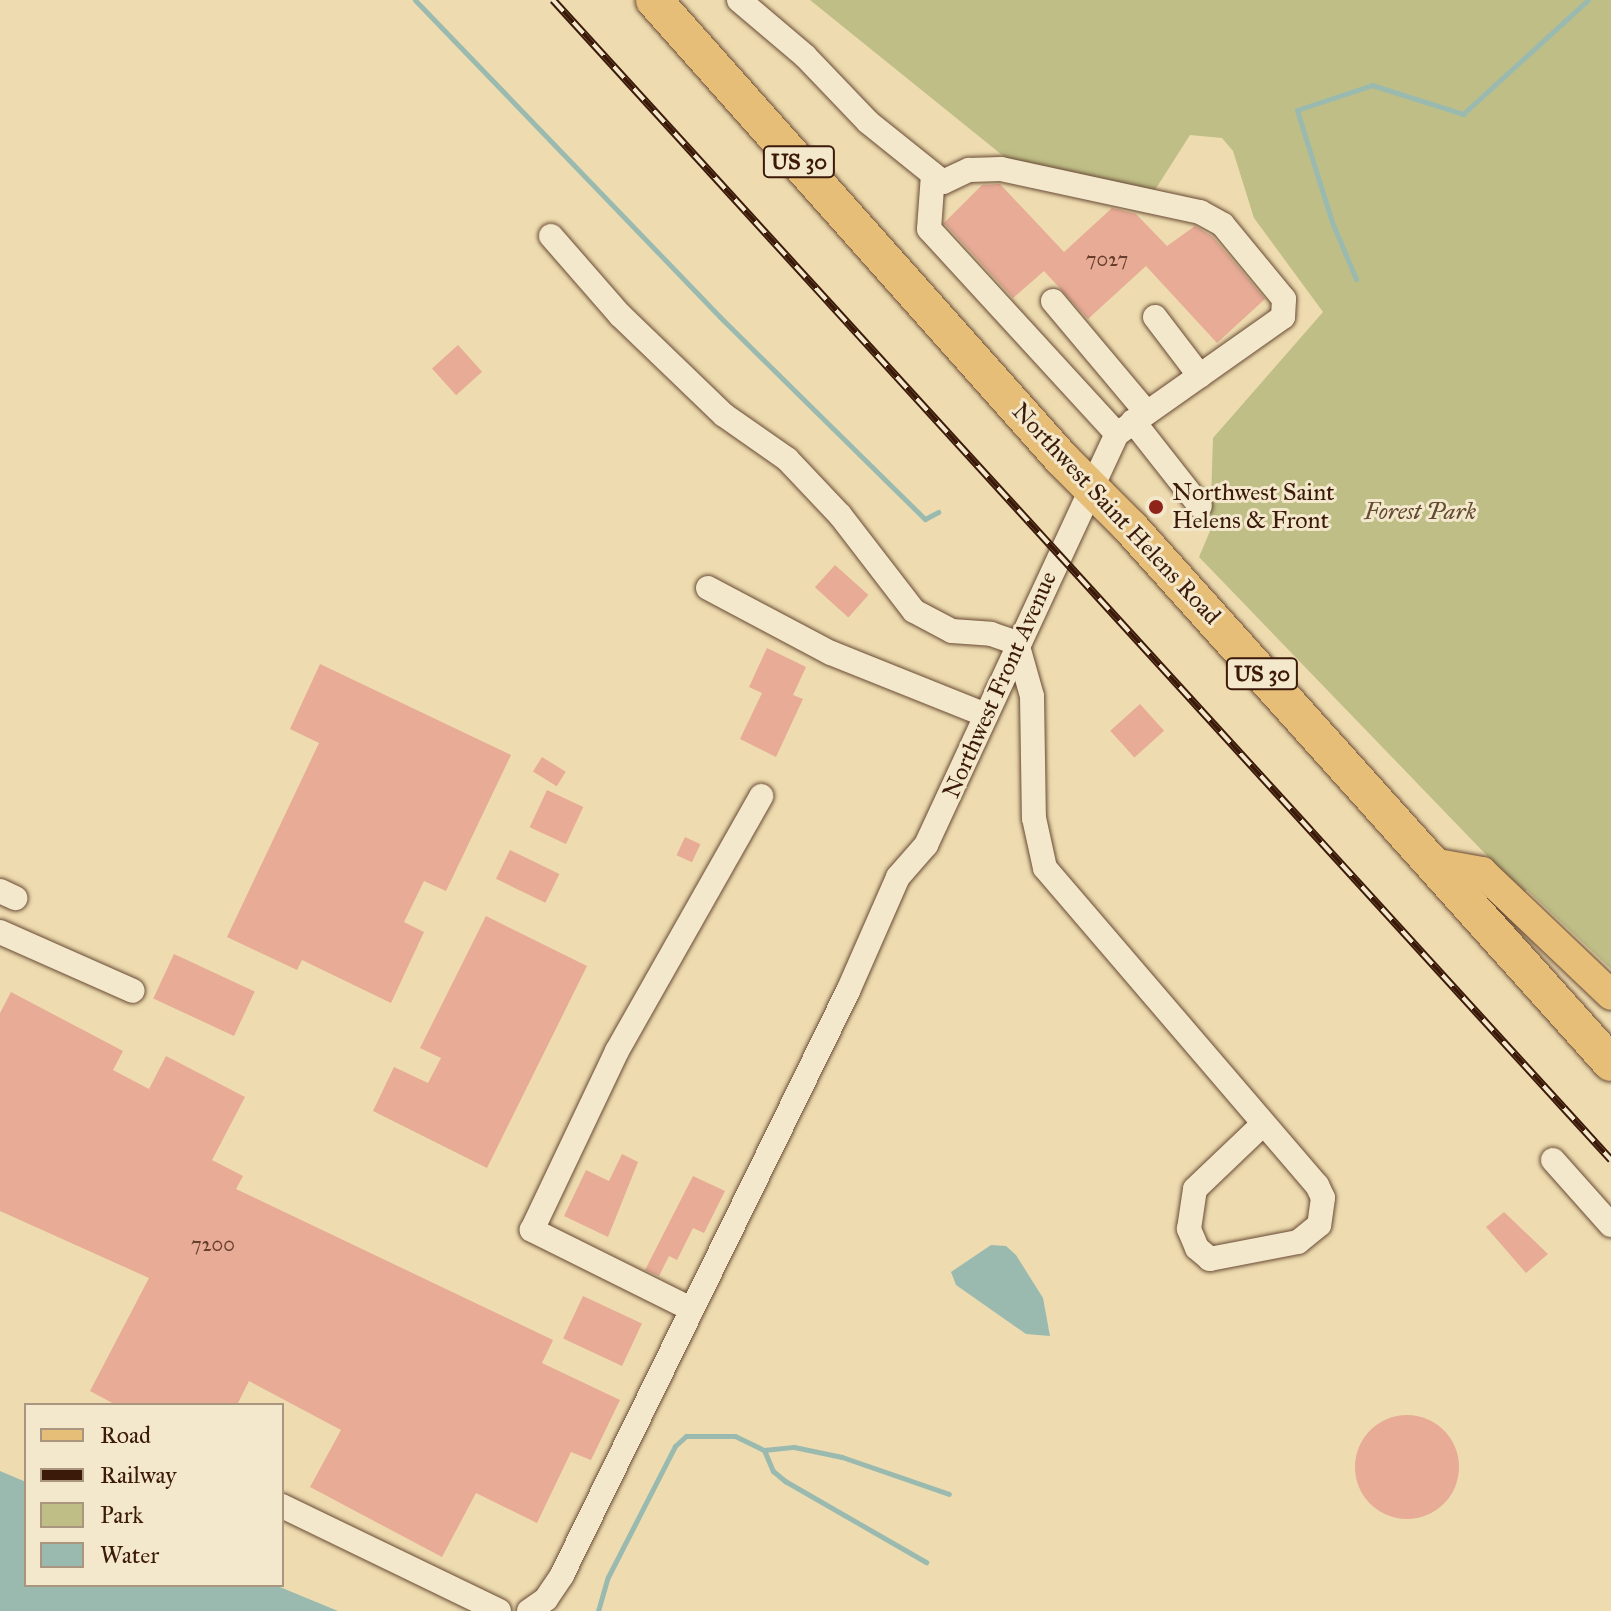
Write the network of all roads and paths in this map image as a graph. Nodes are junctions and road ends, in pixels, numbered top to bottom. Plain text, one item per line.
1 (654, 0) edge
2 (739, 0) edge
3 (933, 175) junction
4 (551, 236) dead end
5 (1053, 301) dead end
6 (1155, 317) dead end
7 (1200, 376) junction
8 (1132, 423) junction
9 (1090, 487) junction
10 (1200, 506) dead end
11 (708, 588) dead end
12 (1017, 643) junction
13 (986, 715) junction
14 (761, 796) dead end
15 (1432, 863) junction
16 (0, 932) edge
17 (133, 991) dead end
18 (1611, 995) edge
19 (1611, 1063) edge
20 (1263, 1124) junction
21 (1553, 1160) dead end
22 (1611, 1225) edge
23 (691, 1309) junction
24 (284, 1507) edge
25 (499, 1611) edge
26 (529, 1611) edge

1 - 9 highway, Northwest Saint Helens Road / US 30
2 - 3 lane
3 - 7 lane
3 - 8 lane
4 - 12 lane
5 - 8 lane
6 - 7 lane
7 - 8 lane
8 - 9 lane, Northwest Front Avenue
8 - 10 lane
9 - 12 lane, Northwest Front Avenue
9 - 15 highway, Northwest Saint Helens Road / US 30
11 - 13 lane
12 - 13 lane, Northwest Front Avenue
12 - 20 lane
13 - 23 lane, Northwest Front Avenue
14 - 23 lane
15 - 18 main road
15 - 19 highway, Northwest Saint Helens Road / US 30
16 - 17 lane
20 - 20 lane
21 - 22 lane
23 - 26 lane, Northwest Front Avenue
24 - 25 lane

